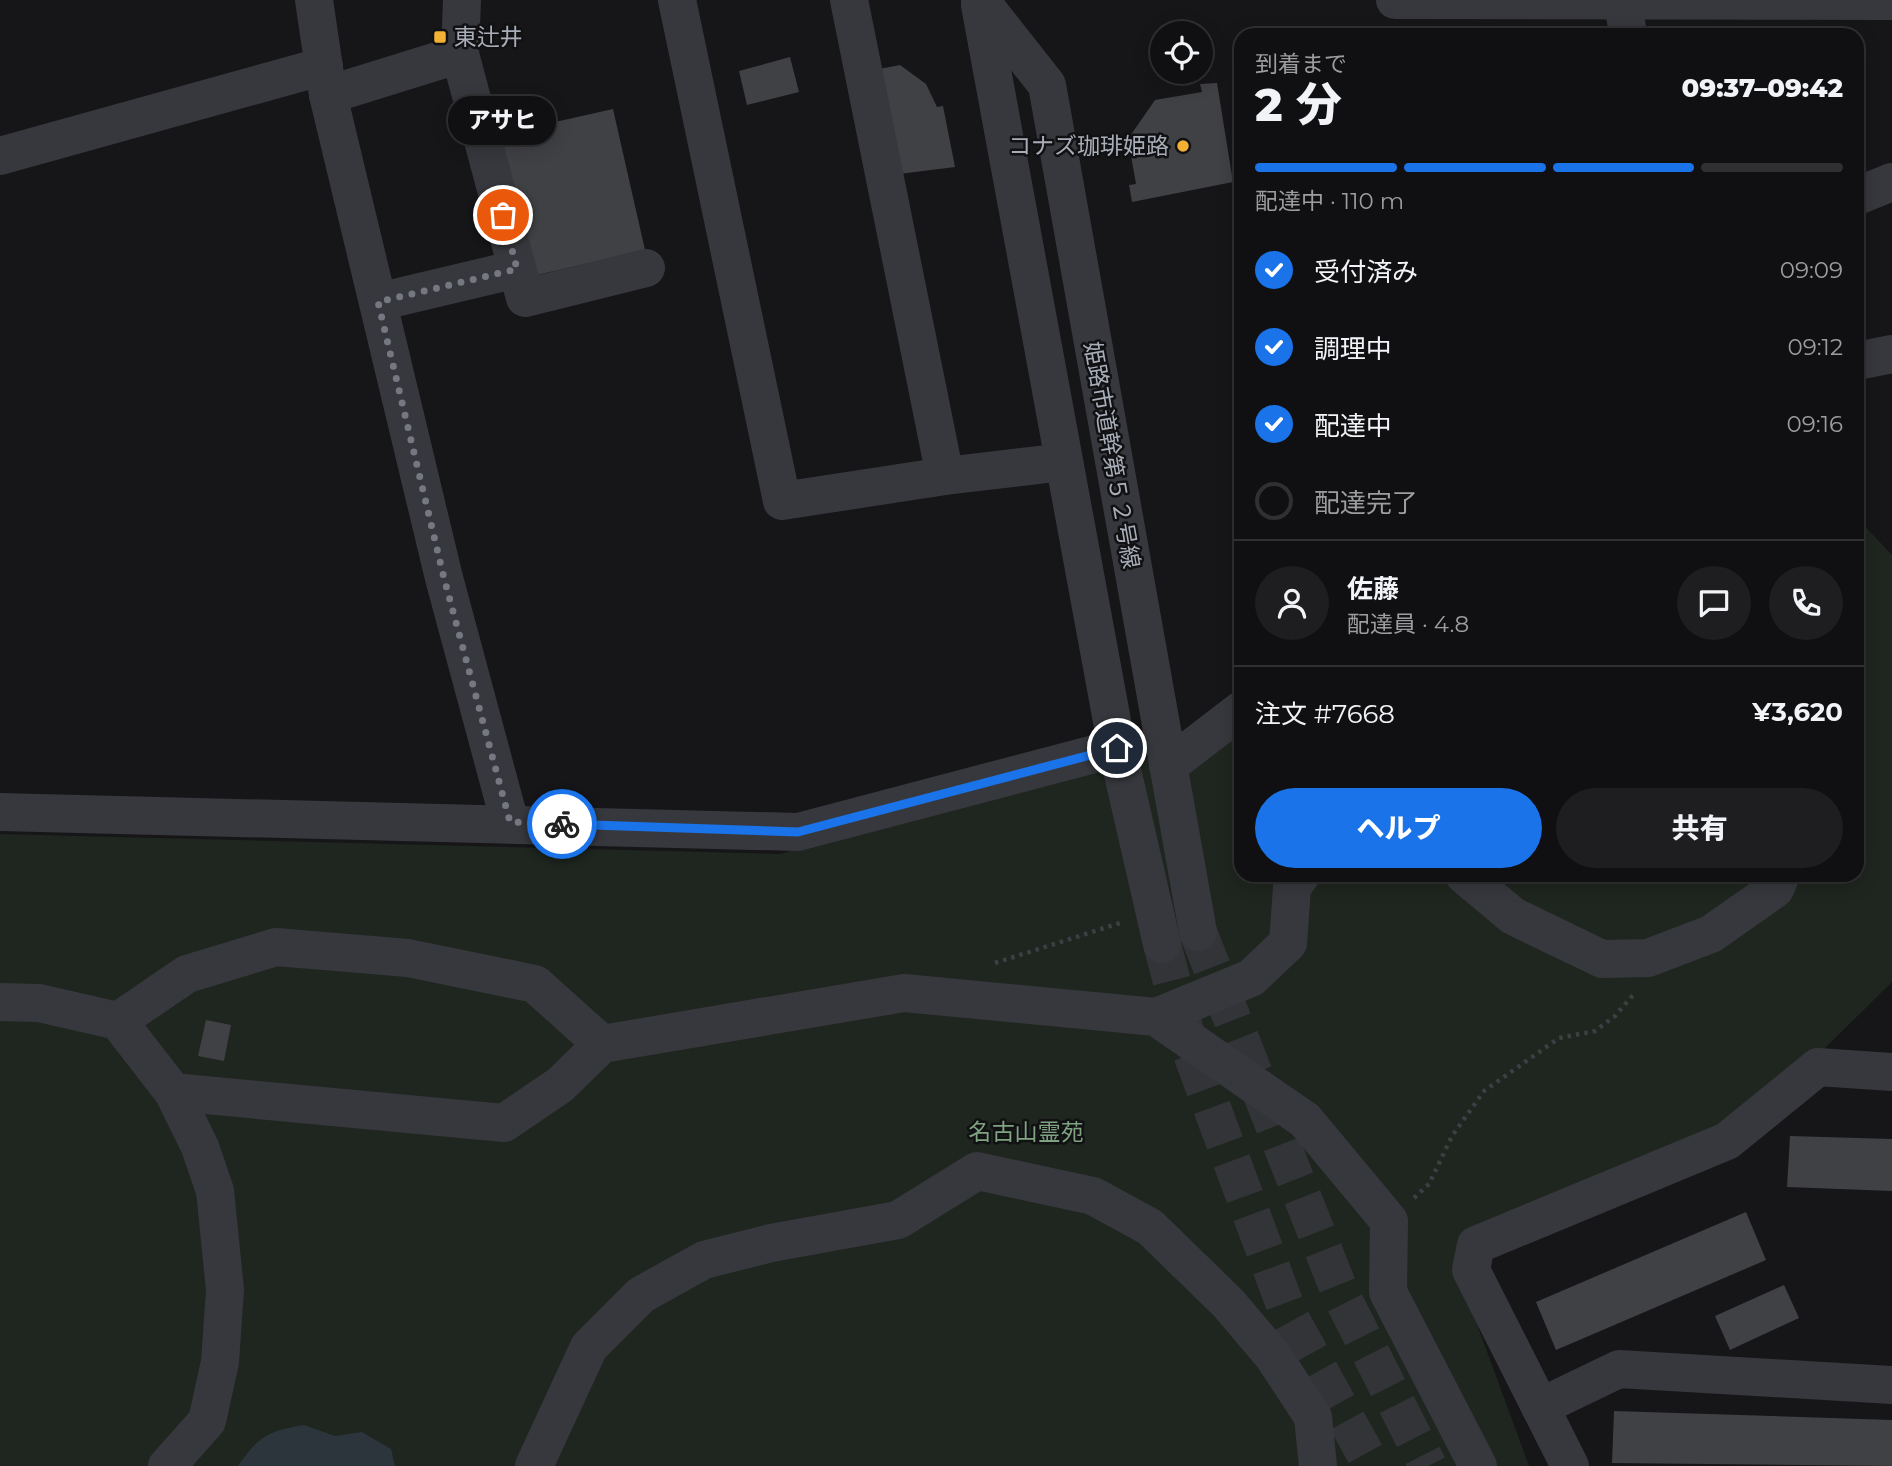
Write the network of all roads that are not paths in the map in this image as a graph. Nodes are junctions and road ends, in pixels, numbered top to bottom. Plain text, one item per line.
1 (314, 0) edge
2 (462, 0) edge
3 (677, 0) edge
4 (849, 0) edge
5 (979, 0) edge
6 (1395, 0) edge
7 (1892, 1) edge
8 (1625, 18) edge
9 (460, 54) junction
10 (326, 81) junction
11 (0, 156) edge
12 (1892, 182) edge
13 (1864, 193) edge
14 (646, 268) dead end
15 (517, 269) junction
16 (378, 302) junction
17 (1892, 354) edge
18 (1864, 360) edge
19 (1064, 462) junction
20 (945, 476) junction
21 (1234, 715) edge
22 (1117, 748) junction
23 (1168, 766) junction
24 (0, 812) edge
25 (510, 822) junction
26 (1296, 882) edge
27 (1472, 882) edge
28 (1778, 882) edge
29 (1158, 928) tunnel mouth
30 (1198, 932) tunnel mouth
31 (0, 1002) edge
32 (1156, 1017) junction
33 (118, 1021) junction
34 (602, 1044) junction
35 (1892, 1072) edge
36 (173, 1092) junction
37 (1892, 1385) edge
38 (1540, 1407) junction
39 (167, 1466) edge
40 (534, 1466) edge
41 (1318, 1466) edge
42 (1478, 1466) edge
43 (1570, 1466) edge

1 - 10 street
2 - 9 street
3 - 20 street
4 - 20 street
5 - 19 street, 姫路市道幹第５２号線
5 - 23 street, 姫路市道幹第５２号線
6 - 8 street
7 - 8 street
9 - 10 street
9 - 15 street
10 - 11 street
10 - 16 street
12 - 13 street
14 - 15 street
15 - 16 street
16 - 25 street
17 - 18 street
19 - 20 street
19 - 22 street, 姫路市道幹第５２号線
21 - 23 street
22 - 25 street
22 - 29 street, 姫路市道幹第５２号線
23 - 30 street, 姫路市道幹第５２号線
24 - 25 street
26 - 32 street
27 - 28 street
31 - 33 street
32 - 34 street
32 - 42 street
33 - 34 street
33 - 36 street
34 - 36 street
35 - 38 street
36 - 39 street
37 - 38 street
38 - 43 street
40 - 41 street

